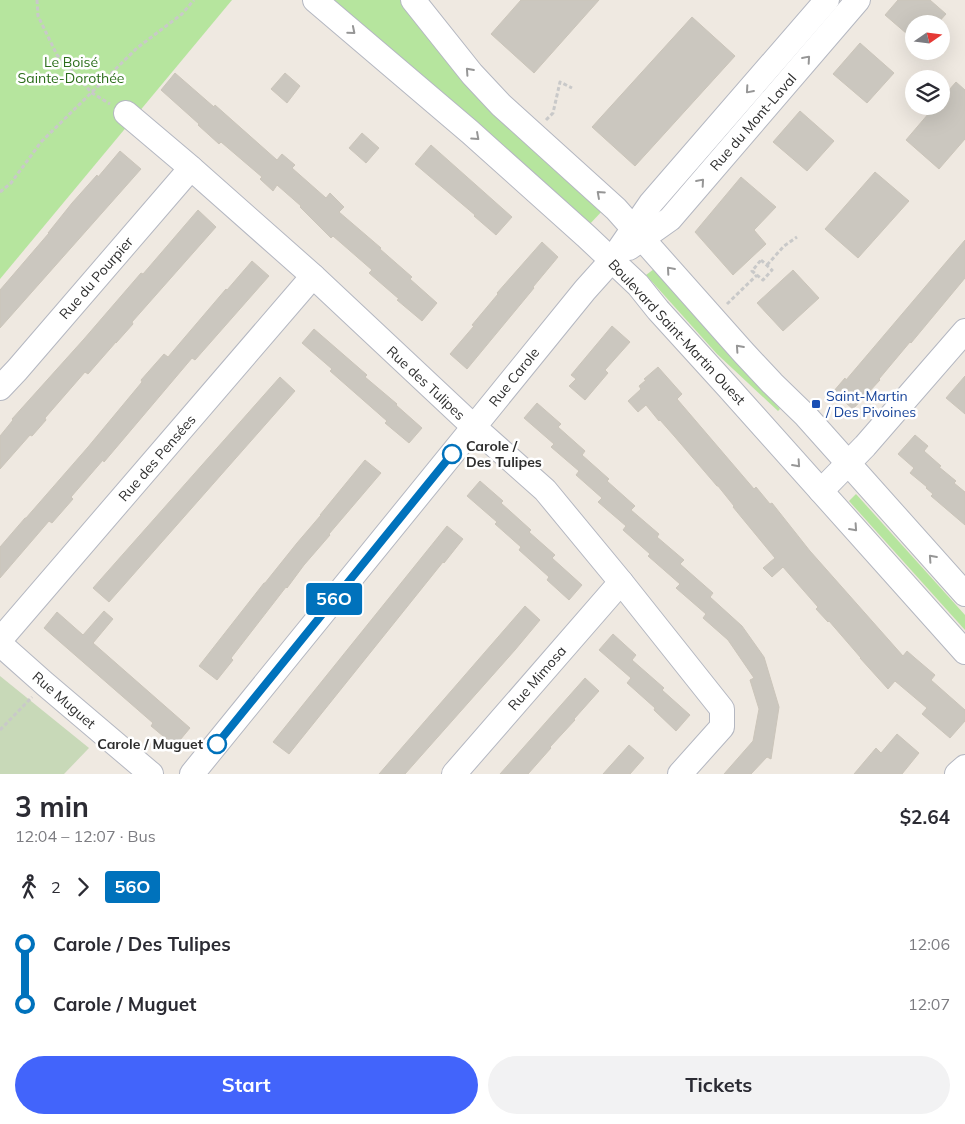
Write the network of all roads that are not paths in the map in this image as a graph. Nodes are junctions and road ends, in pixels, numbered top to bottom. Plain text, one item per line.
1 (315, 0) edge
2 (412, 0) edge
3 (827, 0) edge
4 (858, 0) edge
5 (126, 113) road end
6 (191, 168) junction
7 (638, 233) junction
8 (611, 260) junction
9 (313, 276) junction
10 (965, 331) edge
11 (0, 388) edge
12 (474, 427) junction
13 (848, 464) junction
14 (821, 491) junction
15 (620, 582) junction
16 (965, 594) edge
17 (0, 640) edge
18 (0, 644) edge
19 (965, 652) edge
20 (965, 767) edge
21 (151, 774) edge
22 (192, 774) edge
23 (454, 774) edge
24 (680, 774) edge
25 (958, 774) edge

1 -> 8 street, Boulevard Saint-Martin Ouest
7 -> 2 street
3 -> 7 street, Rue du Mont-Laval
7 -> 4 street, Rue du Mont-Laval
5 - 6 street, Rue des Tulipes
6 - 9 street, Rue des Tulipes
6 - 11 street, Rue du Pourpier
7 - 8 street, Rue Carole
13 -> 7 street
8 - 12 street, Rue Carole
8 -> 14 street, Boulevard Saint-Martin Ouest
9 - 12 street, Rue des Tulipes
9 - 17 street, Rue des Pensées
10 - 13 street
12 - 15 street, Rue des Tulipes
12 - 22 street, Rue Carole
13 - 14 street
16 -> 13 street
14 -> 19 street, Boulevard Saint-Martin Ouest
15 - 23 street, Rue Mimosa
15 - 24 street, Rue des Tulipes
18 - 21 street, Rue Muguet
20 - 25 street

